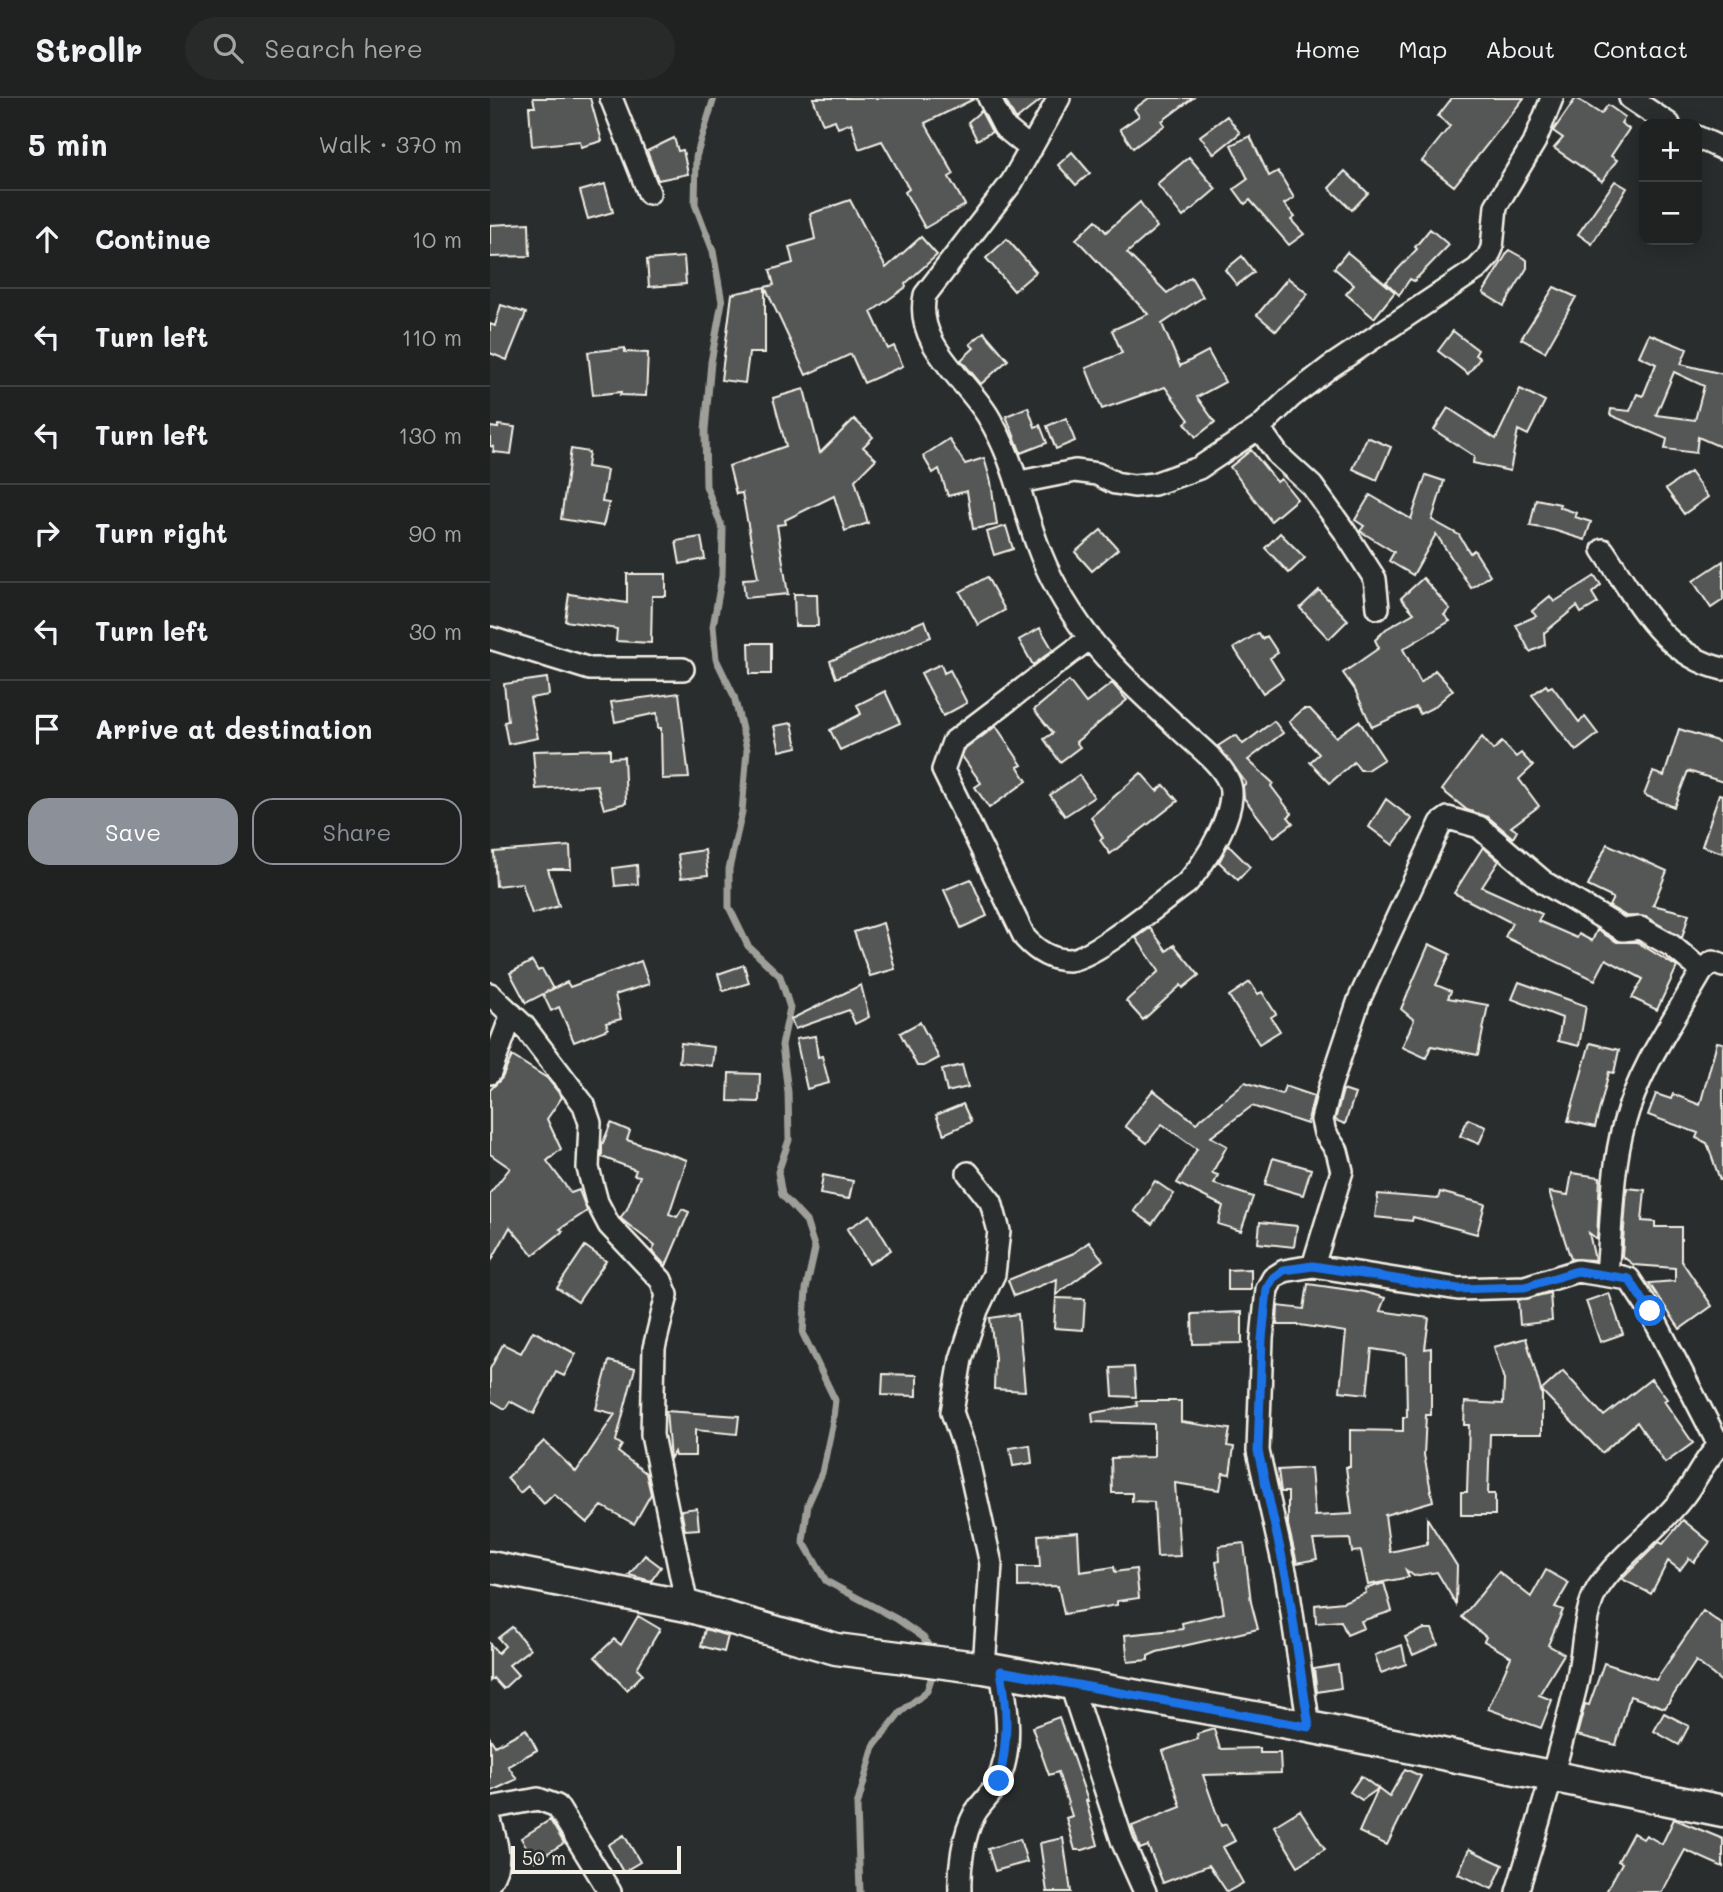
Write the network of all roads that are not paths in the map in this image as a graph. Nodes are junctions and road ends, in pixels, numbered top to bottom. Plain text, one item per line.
1 (611, 98) edge
2 (989, 98) edge
3 (1059, 98) edge
4 (1552, 98) edge
5 (1630, 98) edge
6 (1662, 119) edge
7 (1702, 139) edge
8 (1031, 149) junction
9 (1723, 149) edge
10 (649, 193) dead end
11 (1259, 428) junction
12 (1020, 482) junction
13 (1603, 550) dead end
14 (1378, 608) dead end
15 (490, 638) edge
16 (1090, 638) junction
17 (683, 669) dead end
18 (1723, 669) edge
19 (1717, 964) edge
20 (490, 994) edge
21 (512, 1014) junction
22 (490, 1073) edge
23 (968, 1173) dead end
24 (1313, 1266) junction
25 (1629, 1279) junction
26 (1721, 1443) edge
27 (490, 1567) edge
28 (687, 1606) junction
29 (992, 1669) junction
30 (1071, 1685) junction
31 (1309, 1727) junction
32 (1553, 1777) junction
33 (490, 1808) edge
34 (1723, 1811) edge
35 (490, 1820) edge
36 (490, 1881) edge
37 (610, 1892) edge
38 (960, 1892) edge
39 (1145, 1892) edge
40 (1517, 1892) edge

1 - 10 street
2 - 8 street
3 - 8 street
4 - 11 street
5 - 6 street
7 - 9 street
8 - 12 street
11 - 12 street
11 - 14 street
12 - 16 street
13 - 18 street
15 - 17 street
16 - 16 street
19 - 24 street
19 - 25 street
20 - 21 street
21 - 22 street
21 - 28 street
23 - 29 street
24 - 25 street
24 - 31 street
25 - 26 street
26 - 32 street
27 - 28 street
28 - 29 street
29 - 30 street
29 - 38 street
30 - 31 street
30 - 39 street
31 - 32 street
32 - 34 street
32 - 40 street
33 - 37 street
35 - 36 street

